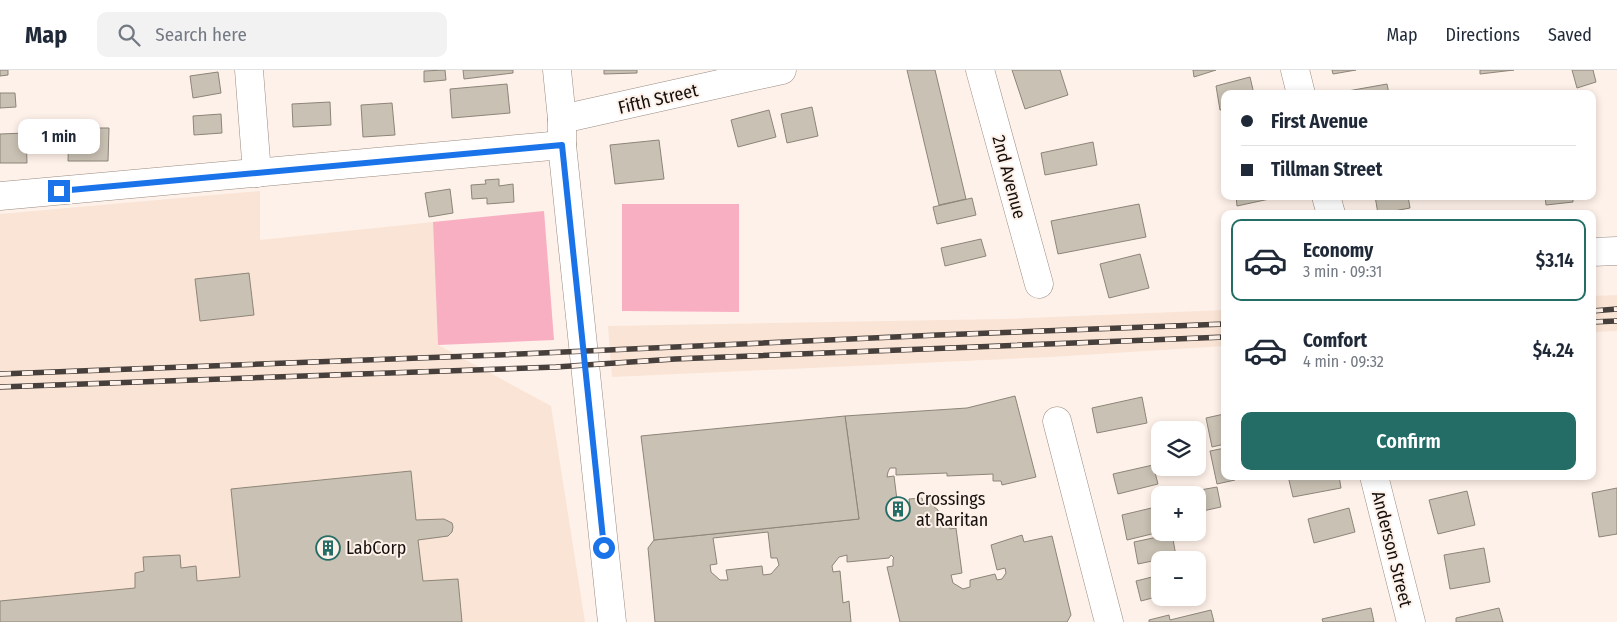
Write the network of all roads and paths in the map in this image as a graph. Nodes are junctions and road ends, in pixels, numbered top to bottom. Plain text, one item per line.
1 (249, 70) edge
2 (557, 70) edge
3 (782, 70) edge
4 (980, 70) edge
5 (1295, 70) edge
6 (1300, 90) edge
7 (562, 132) junction
8 (257, 173) junction
9 (0, 196) edge
10 (1617, 251) edge
11 (1596, 252) edge
12 (1039, 284) dead end
13 (1057, 421) dead end
14 (1375, 480) edge
15 (612, 622) edge
16 (1109, 622) edge
17 (1411, 622) edge

1 - 8 street
2 - 7 street
3 - 7 street, Fifth Street
4 - 12 street, 2nd Avenue
5 - 6 street
7 - 8 street, Fifth Street
7 - 15 street
8 - 9 street, Fifth Street
10 - 11 street
13 - 16 street
14 - 17 street, Anderson Street

